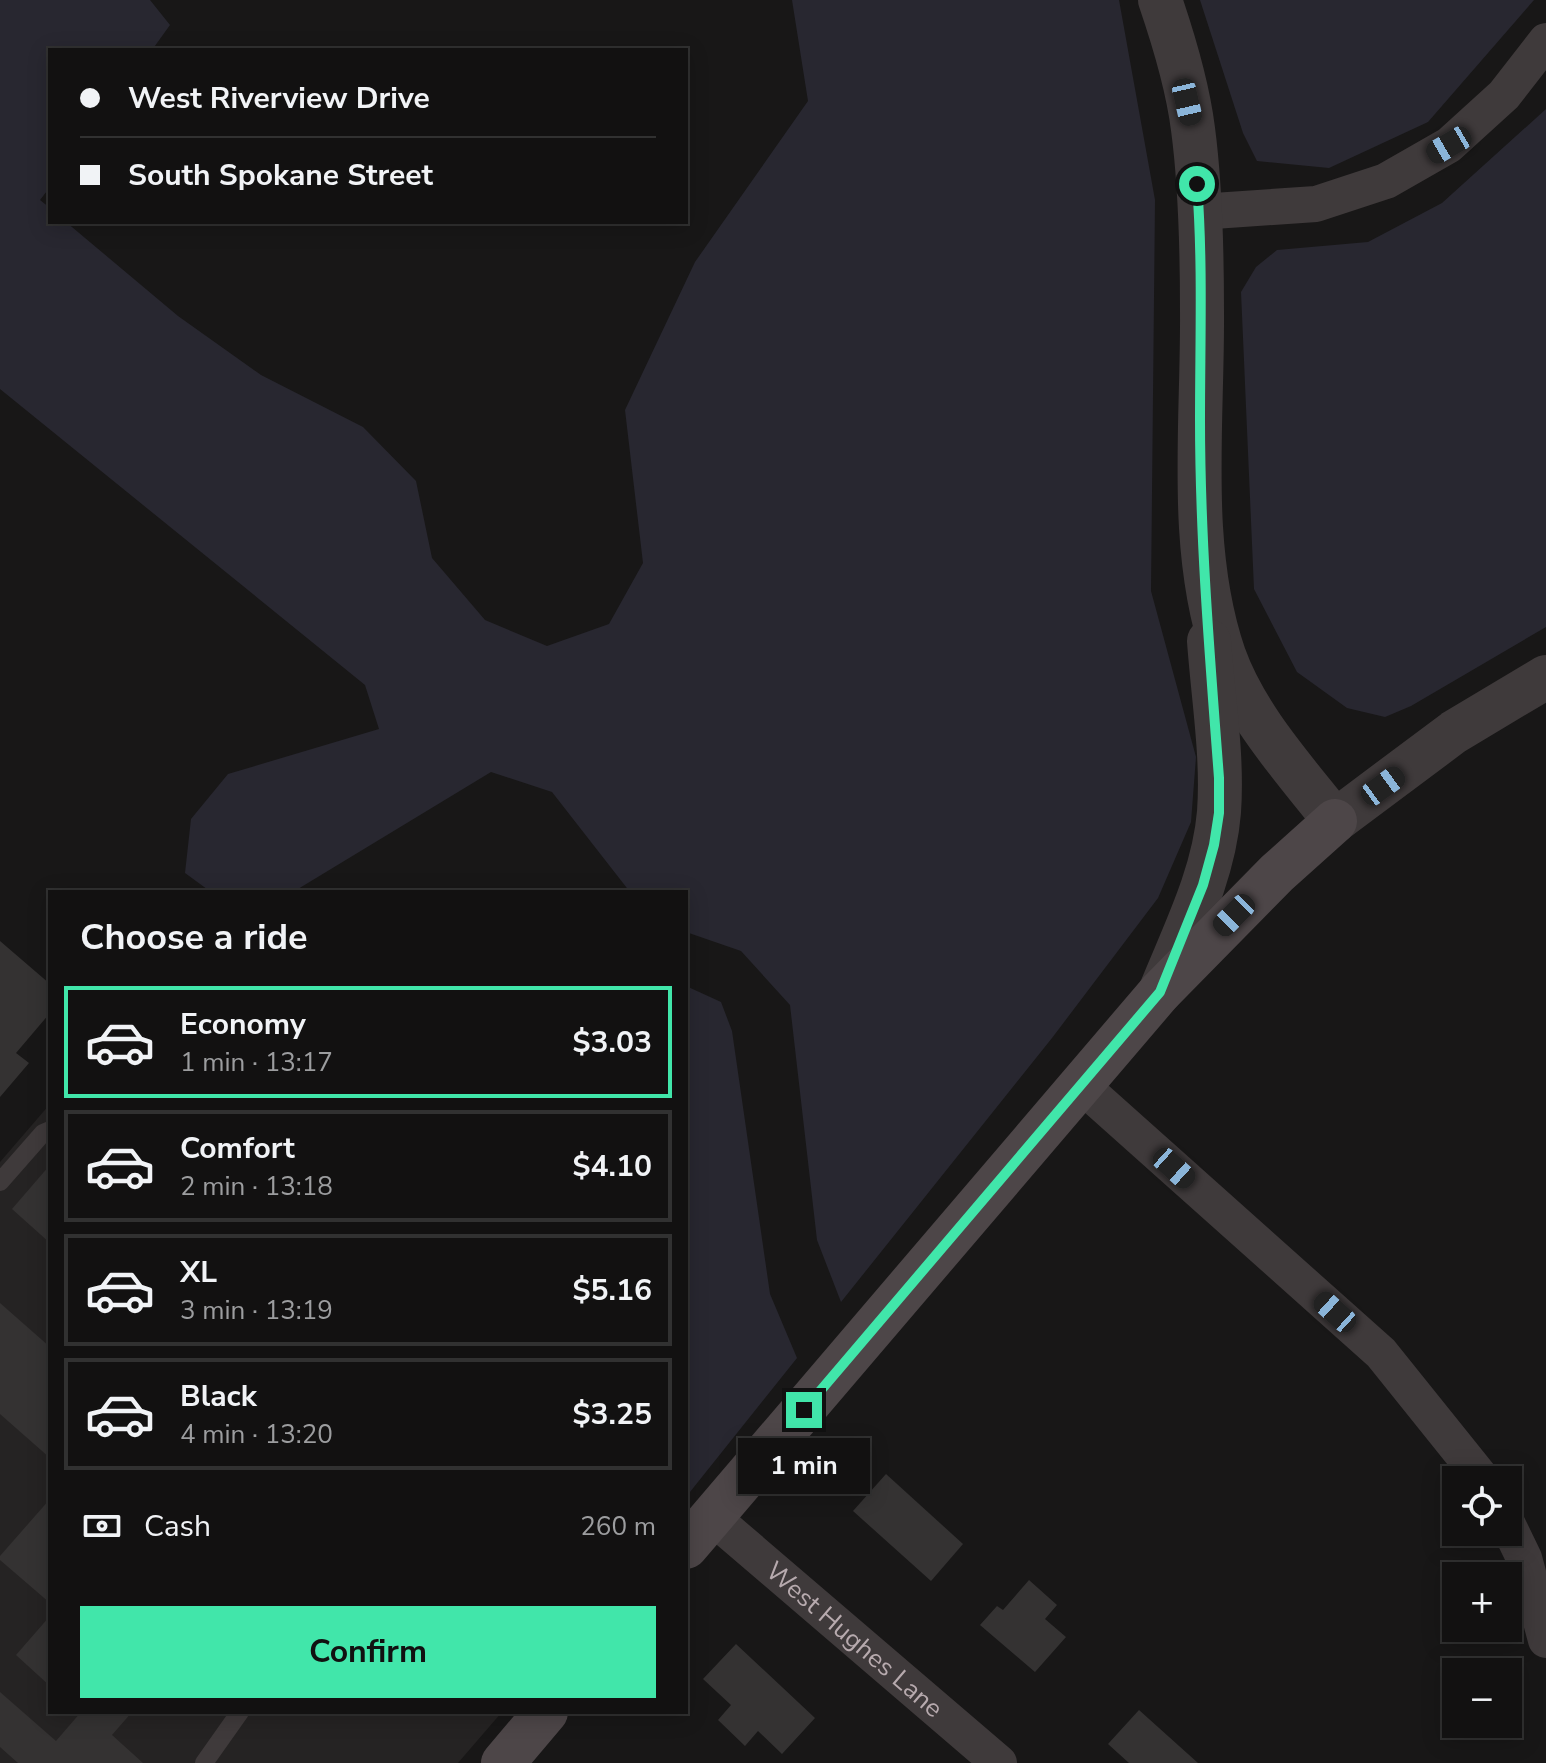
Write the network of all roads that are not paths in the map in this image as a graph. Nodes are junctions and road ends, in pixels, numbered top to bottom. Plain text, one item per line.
1 (1160, 0) edge
2 (1546, 41) edge
3 (1199, 212) junction
4 (1203, 551) junction
5 (1546, 677) edge
6 (1335, 821) junction
7 (1160, 992) junction
8 (1082, 1086) junction
9 (48, 1131) edge
10 (0, 1182) edge
11 (1472, 1466) edge
12 (699, 1532) edge
13 (1518, 1546) edge
14 (1546, 1640) edge
15 (239, 1714) edge
16 (542, 1714) edge
17 (204, 1763) edge
18 (503, 1763) edge
19 (999, 1763) edge

1 - 3 street
2 - 3 street
3 - 4 street
4 - 6 street
4 - 7 street
5 - 6 street
6 - 7 main road
7 - 8 main road
8 - 11 street
8 - 12 main road
9 - 10 lane
12 - 19 street, West Hughes Lane
13 - 14 street
15 - 17 lane
16 - 18 main road

